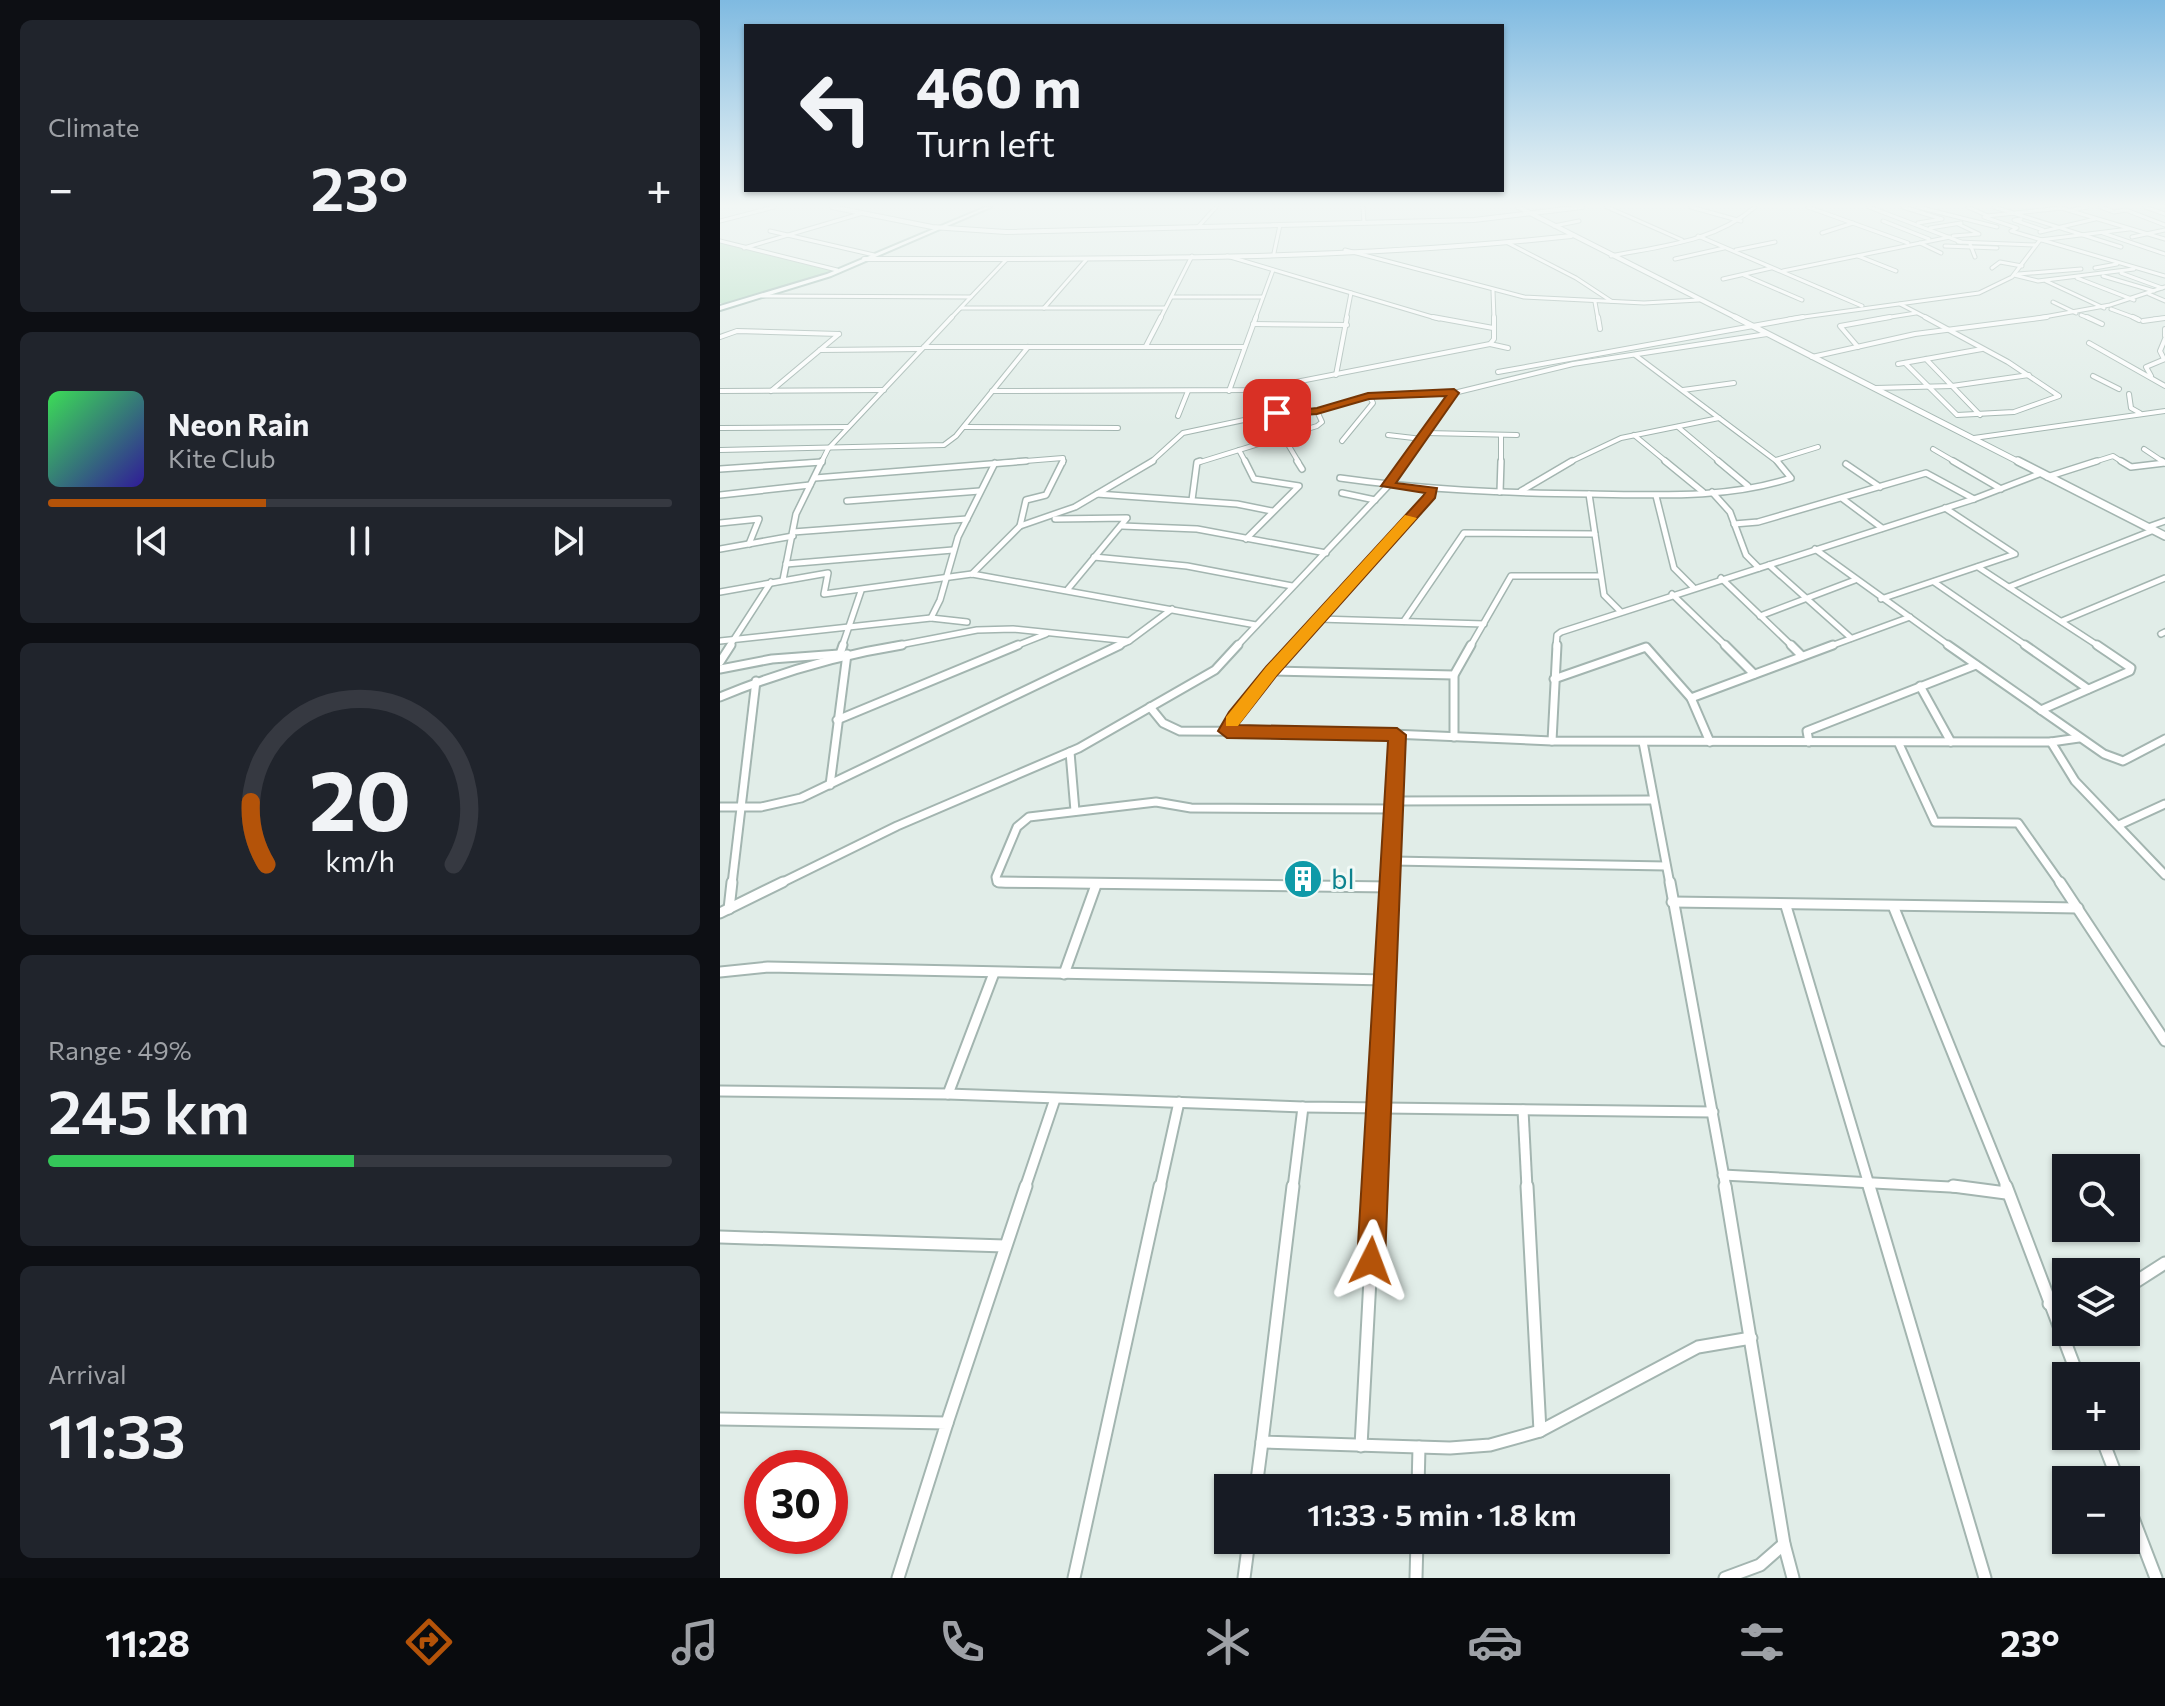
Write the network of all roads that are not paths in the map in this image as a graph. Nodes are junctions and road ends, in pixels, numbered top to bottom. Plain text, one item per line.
1 (803, 281) edge
2 (806, 281) edge
3 (986, 281) edge
4 (1068, 281) edge
5 (1180, 281) edge
6 (1269, 281) edge
7 (1309, 281) edge
8 (1456, 281) edge
9 (1580, 281) edge
10 (1660, 281) edge
11 (1757, 281) edge
12 (1804, 281) edge
13 (2007, 281) edge
14 (2045, 281) edge
15 (2084, 281) edge
16 (2118, 281) edge
17 (2145, 281) edge
18 (2164, 287) edge
19 (1493, 291) junction
20 (2154, 291) junction
21 (1351, 293) junction
22 (2149, 294) junction
23 (762, 296) junction
24 (971, 297) junction
25 (1172, 297) junction
26 (1262, 297) junction
27 (1699, 300) junction
28 (1802, 300) dead end
29 (2134, 300) junction
30 (2165, 301) edge
31 (1595, 302) junction
32 (1613, 302) junction
33 (2053, 302) dead end
34 (1898, 303) junction
35 (721, 306) edge
36 (1863, 307) junction
37 (961, 308) junction
38 (1044, 308) junction
39 (1165, 308) junction
40 (2107, 308) junction
41 (1916, 313) junction
42 (2078, 314) junction
43 (2165, 318) edge
44 (1253, 324) junction
45 (2102, 324) dead end
46 (1347, 325) junction
47 (1749, 325) junction
48 (1493, 328) junction
49 (1600, 329) dead end
50 (1946, 329) junction
51 (2165, 329) edge
52 (1767, 334) junction
53 (720, 337) edge
54 (2165, 337) edge
55 (2089, 343) dead end
56 (1490, 344) junction
57 (1146, 346) junction
58 (1028, 347) junction
59 (1244, 347) junction
60 (1858, 347) junction
61 (923, 348) junction
62 (1508, 348) dead end
63 (1983, 348) junction
64 (820, 350) junction
65 (1635, 354) junction
66 (1812, 357) junction
67 (1926, 359) junction
68 (2165, 359) edge
69 (1905, 363) junction
70 (1898, 364) dead end
71 (1498, 372) dead end
72 (1336, 375) junction
73 (2029, 375) junction
74 (2093, 376) dead end
75 (2109, 377) dead end
76 (2159, 382) junction
77 (1734, 383) dead end
78 (1952, 386) junction
79 (2165, 386) edge
80 (1875, 388) junction
81 (1929, 388) junction
82 (2119, 389) junction
83 (884, 390) junction
84 (1683, 390) junction
85 (720, 391) edge
86 (771, 391) junction
87 (992, 391) junction
88 (1188, 391) junction
89 (1229, 391) junction
90 (1454, 393) junction
91 (1368, 396) junction
92 (2146, 409) dead end
93 (1317, 411) junction
94 (2165, 411) edge
95 (2138, 414) junction
96 (1980, 415) junction
97 (1178, 416) dead end
98 (1719, 418) junction
99 (848, 427) junction
100 (964, 427) junction
101 (1678, 427) junction
102 (720, 428) edge
103 (1118, 428) dead end
104 (1388, 435) dead end
105 (1501, 435) junction
106 (1517, 435) dead end
107 (1634, 435) junction
108 (1283, 436) junction
109 (1424, 436) junction
110 (1974, 438) junction
111 (1342, 441) dead end
112 (1818, 447) dead end
113 (828, 449) junction
114 (1933, 449) dead end
115 (2144, 449) dead end
116 (720, 450) edge
117 (729, 450) junction
118 (1239, 450) junction
119 (720, 460) edge
120 (1776, 460) junction
121 (822, 462) junction
122 (995, 463) junction
123 (1846, 464) dead end
124 (720, 469) edge
125 (1302, 469) dead end
126 (2043, 475) junction
127 (815, 478) junction
128 (1340, 478) dead end
129 (810, 485) junction
130 (1388, 486) junction
131 (1748, 486) junction
132 (1880, 487) junction
133 (2001, 489) junction
134 (1433, 490) junction
135 (980, 491) junction
136 (1500, 492) junction
137 (1519, 492) junction
138 (1703, 492) junction
139 (1712, 492) junction
140 (1342, 493) dead end
141 (1095, 494) junction
142 (1589, 494) junction
143 (720, 495) edge
144 (1656, 496) junction
145 (1843, 499) junction
146 (1974, 499) junction
147 (1192, 500) junction
148 (1375, 500) junction
149 (847, 501) dead end
150 (1945, 508) junction
151 (1272, 511) junction
152 (967, 519) junction
153 (1049, 519) junction
154 (2165, 521) edge
155 (720, 523) edge
156 (1734, 524) junction
157 (1020, 526) junction
158 (1122, 526) junction
159 (1882, 528) junction
160 (2151, 529) junction
161 (793, 534) junction
162 (1595, 534) junction
163 (2165, 536) edge
164 (1246, 539) junction
165 (749, 544) junction
166 (720, 549) edge
167 (1815, 549) junction
168 (953, 550) junction
169 (1326, 553) junction
170 (1094, 557) junction
171 (786, 564) junction
172 (1769, 565) junction
173 (1978, 567) junction
174 (1759, 568) junction
175 (972, 574) junction
176 (1600, 576) junction
177 (945, 578) junction
178 (1721, 578) junction
179 (2165, 578) edge
180 (783, 580) junction
181 (1855, 580) junction
182 (771, 582) junction
183 (1934, 582) junction
184 (1292, 586) junction
185 (1693, 587) junction
186 (2009, 587) junction
187 (1068, 589) junction
188 (861, 591) junction
189 (720, 592) edge
190 (1672, 594) junction
191 (1809, 597) junction
192 (1881, 599) junction
193 (1173, 609) junction
194 (1621, 612) junction
195 (1760, 616) junction
196 (1910, 617) junction
197 (931, 618) junction
198 (1319, 619) junction
199 (1404, 621) junction
200 (2062, 621) junction
201 (967, 622) dead end
202 (1484, 624) junction
203 (1256, 625) junction
204 (847, 629) junction
205 (1050, 633) junction
206 (1851, 638) junction
207 (737, 639) junction
208 (720, 641) edge
209 (1129, 641) junction
210 (842, 656) junction
211 (1802, 656) junction
212 (720, 662) edge
213 (1976, 665) junction
214 (720, 669) edge
215 (1272, 671) junction
216 (1754, 674) junction
217 (1454, 675) junction
218 (1554, 679) junction
219 (756, 681) junction
220 (1920, 686) junction
221 (2088, 689) junction
222 (720, 697) edge
223 (1691, 698) junction
224 (1150, 707) junction
225 (2041, 710) junction
226 (837, 720) junction
227 (1227, 731) junction
228 (1397, 735) junction
229 (1454, 737) junction
230 (2079, 738) junction
231 (2165, 739) edge
232 (1552, 741) junction
233 (1643, 742) junction
234 (1710, 742) junction
235 (1809, 742) junction
236 (1951, 742) junction
237 (2051, 742) junction
238 (1899, 744) junction
239 (1070, 752) junction
240 (830, 785) junction
241 (1652, 800) junction
242 (2165, 804) edge
243 (1396, 805) junction
244 (744, 806) junction
245 (720, 807) edge
246 (1075, 811) junction
247 (2119, 825) junction
248 (1393, 861) junction
249 (1666, 866) junction
250 (732, 870) junction
251 (720, 873) edge
252 (2165, 875) edge
253 (1096, 885) junction
254 (1392, 887) junction
255 (1672, 902) junction
256 (1786, 906) junction
257 (1894, 908) junction
258 (2078, 908) junction
259 (729, 909) junction
260 (720, 913) edge
261 (720, 972) edge
262 (994, 973) junction
263 (1064, 974) junction
264 (1386, 980) junction
265 (2165, 1041) edge
266 (720, 1091) edge
267 (948, 1094) junction
268 (1055, 1099) junction
269 (1179, 1102) junction
270 (1303, 1107) junction
271 (1379, 1107) junction
272 (1523, 1110) junction
273 (1713, 1112) junction
274 (1723, 1175) junction
275 (1866, 1185) junction
276 (2006, 1193) junction
277 (720, 1237) edge
278 (1005, 1246) junction
279 (2165, 1263) edge
280 (2140, 1279) edge
281 (2049, 1304) junction
282 (2052, 1304) edge
283 (1751, 1338) junction
284 (2072, 1362) edge
285 (720, 1419) edge
286 (947, 1423) junction
287 (1540, 1431) junction
288 (1262, 1442) junction
289 (1361, 1446) junction
290 (1419, 1447) junction
291 (1258, 1474) edge
292 (1418, 1474) edge
293 (2140, 1536) edge
294 (1784, 1544) junction
295 (1247, 1554) edge
296 (1417, 1554) edge
297 (898, 1578) edge
298 (1074, 1578) edge
299 (1244, 1578) edge
300 (1416, 1578) edge
301 (1725, 1578) edge
302 (1793, 1578) edge
303 (1985, 1578) edge
304 (2156, 1578) edge

1 - 35 main road
2 - 23 main road
3 - 24 street
4 - 38 street
5 - 25 street
6 - 26 street
7 - 21 street
8 - 19 street
9 - 32 street
10 - 27 street
11 - 28 street
12 - 36 street
13 - 34 street
14 - 40 street
15 - 29 street
16 - 20 street
17 - 18 street
18 - 20 street
19 - 31 street
19 - 48 street
20 - 22 street
21 - 46 street
21 - 48 street
22 - 29 street
22 - 30 street
23 - 24 street
23 - 35 main road
24 - 37 street
25 - 26 street
25 - 39 street
26 - 44 street
27 - 32 street
27 - 47 street
29 - 40 street
31 - 32 street
31 - 49 street
33 - 42 street
34 - 36 street
34 - 41 street
36 - 47 street
37 - 38 street
37 - 61 street
38 - 39 street
39 - 57 street
40 - 42 street
40 - 43 street
41 - 50 street
41 - 60 street
42 - 45 street
42 - 50 street
44 - 46 street
44 - 59 street
46 - 72 street
47 - 52 street
47 - 71 street
48 - 56 street
50 - 60 street
50 - 63 street
51 - 54 street
52 - 65 street
52 - 66 street
53 - 64 street
54 - 68 street
55 - 76 street
56 - 62 street
56 - 72 street
57 - 58 street
57 - 59 street
58 - 61 street
58 - 87 street
59 - 89 street
60 - 66 street
61 - 64 street
61 - 83 street
63 - 67 street
63 - 73 street
64 - 86 street
65 - 84 street
65 - 90 street
66 - 80 street
67 - 69 street
67 - 78 street
68 - 76 street
69 - 70 street
69 - 81 street
72 - 89 street
73 - 78 street
73 - 96 street
74 - 82 street
75 - 82 street
76 - 79 street
77 - 84 street
78 - 81 street
78 - 96 street
80 - 81 street
80 - 110 street
81 - 96 street
82 - 95 street
83 - 86 street
83 - 99 street
84 - 98 street
85 - 86 street
87 - 88 street
87 - 100 street
88 - 89 street
88 - 97 street
90 - 91 street
90 - 109 street
91 - 93 street
91 - 111 street
92 - 95 street
93 - 108 street
93 - 141 street
94 - 95 street
95 - 110 street
98 - 101 street
98 - 120 street
99 - 102 street
99 - 113 street
100 - 103 street
100 - 113 street
101 - 107 street
101 - 131 street
104 - 109 street
105 - 106 street
105 - 109 street
105 - 136 street
107 - 137 street
107 - 138 street
108 - 118 street
108 - 125 street
109 - 130 street
110 - 126 street
112 - 120 street
113 - 117 street
113 - 121 street
114 - 133 street
115 - 126 street
116 - 117 street
117 - 119 street
118 - 147 street
118 - 151 street
120 - 131 street
121 - 124 street
121 - 127 street
122 - 127 street
122 - 135 street
122 - 157 street
123 - 132 street
126 - 133 street
126 - 160 street
127 - 129 street
128 - 130 street
129 - 143 street
129 - 161 street
130 - 134 street
130 - 148 street
131 - 139 street
132 - 145 street
132 - 146 street
133 - 146 street
134 - 136 street
134 - 198 street
135 - 149 street
135 - 152 street
136 - 137 street
137 - 142 street
138 - 139 street
138 - 144 street
139 - 156 street
140 - 148 street
141 - 147 street
141 - 153 street
142 - 144 street
142 - 162 street
144 - 185 street
145 - 156 street
145 - 159 street
146 - 150 street
147 - 151 street
148 - 169 street
150 - 159 street
150 - 173 street
151 - 164 street
152 - 161 street
152 - 168 street
153 - 157 street
153 - 158 street
154 - 160 street
155 - 165 street
156 - 174 street
157 - 175 street
158 - 164 street
158 - 170 street
159 - 167 street
160 - 163 street
160 - 186 street
161 - 165 street
161 - 171 street
162 - 176 street
162 - 199 street
164 - 169 street
165 - 166 street
167 - 172 street
167 - 181 street
168 - 171 street
168 - 177 street
169 - 184 street
170 - 184 street
170 - 187 street
171 - 180 street
172 - 174 street
172 - 191 street
173 - 183 street
173 - 186 street
174 - 178 street
175 - 177 street
175 - 187 street
176 - 194 street
176 - 202 street
177 - 188 street
177 - 197 street
178 - 185 street
178 - 195 street
179 - 200 street
180 - 182 street
180 - 188 street
181 - 191 street
181 - 192 street
182 - 189 street
182 - 207 street
183 - 192 street
183 - 221 street
184 - 203 street
185 - 190 street
186 - 200 street
187 - 193 street
188 - 204 street
190 - 194 street
190 - 216 street
191 - 195 street
191 - 206 street
192 - 196 street
193 - 203 street
193 - 209 street
194 - 218 street
195 - 211 street
196 - 206 street
196 - 213 street
197 - 201 street
197 - 204 street
198 - 199 street
198 - 215 street
199 - 202 street
200 - 221 street
202 - 217 street
203 - 224 street
204 - 207 street
204 - 210 street
205 - 209 street
205 - 210 street
205 - 226 street
206 - 211 street
207 - 208 street
207 - 212 street
209 - 240 street
210 - 214 street
210 - 219 street
210 - 226 street
211 - 216 street
213 - 220 street
213 - 225 street
215 - 217 street
215 - 227 street
216 - 223 street
217 - 229 street
218 - 223 street
218 - 232 street
219 - 222 street
219 - 244 street
220 - 235 street
220 - 236 street
221 - 225 street
223 - 234 street
224 - 227 street
224 - 239 street
225 - 230 street
226 - 240 street
227 - 228 street
228 - 229 street
228 - 243 street
229 - 232 street
230 - 231 street
230 - 237 street
232 - 233 street
233 - 234 street
233 - 241 street
234 - 235 street
235 - 238 street
236 - 237 street
236 - 238 street
237 - 247 street
238 - 258 street
239 - 246 street
239 - 259 street
240 - 244 street
241 - 243 street
241 - 249 street
242 - 247 street
243 - 246 street
243 - 248 street
244 - 245 street
244 - 250 street
246 - 253 street
247 - 252 street
248 - 249 street
248 - 254 street
249 - 255 street
250 - 251 street
250 - 259 street
253 - 254 street
253 - 263 street
254 - 264 street
255 - 256 street
255 - 273 street
256 - 257 street
256 - 275 street
257 - 258 street
257 - 276 street
258 - 265 street
259 - 260 street
261 - 262 street
262 - 263 street
262 - 267 street
263 - 264 street
264 - 271 street
266 - 267 street
267 - 268 street
268 - 269 street
268 - 278 street
269 - 270 street
269 - 298 street
270 - 271 street
270 - 288 street
271 - 272 street
271 - 289 street
272 - 273 street
272 - 287 street
273 - 274 street
274 - 275 street
274 - 283 street
275 - 276 street
275 - 303 street
276 - 281 street
277 - 278 street
278 - 286 street
279 - 280 street
281 - 282 street
281 - 284 street
283 - 287 street
283 - 294 street
285 - 286 street
286 - 297 street
287 - 290 street
288 - 289 street
288 - 291 street
289 - 290 street
290 - 292 street
293 - 304 street
294 - 301 street
294 - 302 street
295 - 299 street
296 - 300 street

